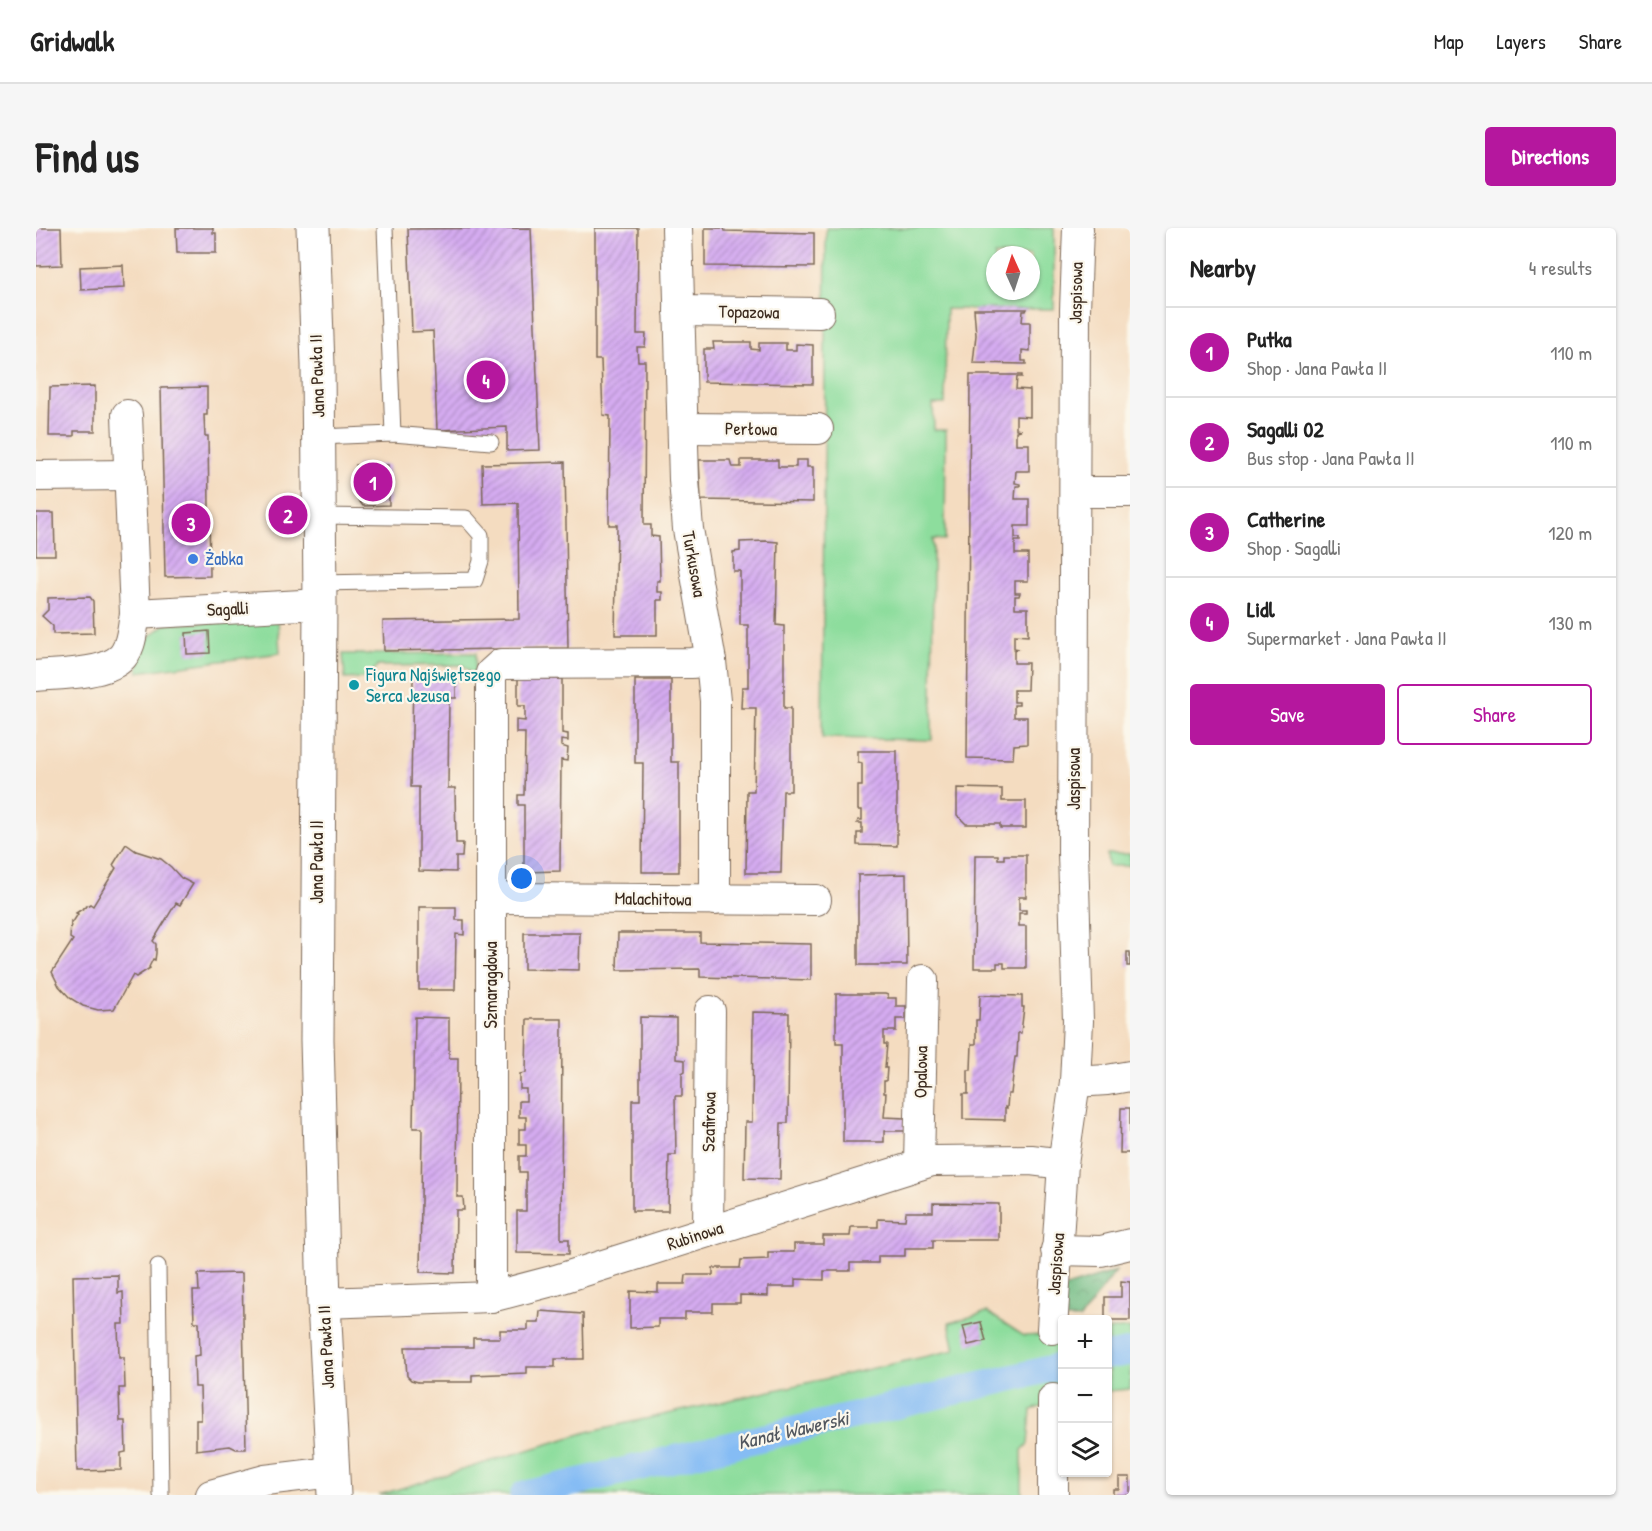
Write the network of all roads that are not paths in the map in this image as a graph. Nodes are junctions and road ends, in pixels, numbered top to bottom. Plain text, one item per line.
1 (313, 228) edge
2 (386, 228) edge
3 (677, 228) edge
4 (1078, 228) edge
5 (679, 310) junction
6 (819, 313) dead end
7 (128, 415) dead end
8 (684, 428) junction
9 (818, 429) dead end
10 (393, 434) junction
11 (319, 437) junction
12 (491, 442) dead end
13 (130, 475) junction
14 (36, 476) edge
15 (1076, 492) junction
16 (1130, 492) edge
17 (320, 516) junction
18 (320, 594) junction
19 (135, 614) junction
20 (711, 661) junction
21 (36, 676) edge
22 (491, 898) junction
23 (714, 900) junction
24 (816, 900) dead end
25 (923, 980) dead end
26 (711, 1011) dead end
27 (1130, 1076) edge
28 (1075, 1082) junction
29 (919, 1164) junction
30 (1063, 1164) junction
31 (708, 1232) junction
32 (1130, 1244) edge
33 (1056, 1250) junction
34 (158, 1266) dead end
35 (490, 1297) junction
36 (324, 1303) junction
37 (1052, 1329) dead end
38 (1053, 1399) dead end
39 (333, 1484) edge
40 (161, 1495) edge
41 (211, 1495) edge
42 (1053, 1495) edge

1 - 11 street, Jana Pawła II
2 - 10 lane
3 - 5 street, Turkusowa
4 - 15 street, Jaspisowa
5 - 6 street, Topazowa
5 - 8 street, Turkusowa
7 - 13 street
8 - 9 street, Perłowa
8 - 20 street, Turkusowa
10 - 11 lane
10 - 12 lane
11 - 17 street, Jana Pawła II
13 - 14 street
13 - 19 street
15 - 16 street
15 - 28 street, Jaspisowa
17 - 18 street, Jana Pawła II
17 - 18 lane
18 - 19 street, Sagalli
18 - 36 street, Jana Pawła II
19 - 21 street
20 - 22 street, Szmaragdowa
20 - 23 street, Turkusowa
22 - 23 street, Malachitowa
22 - 35 street, Szmaragdowa
23 - 24 street, Malachitowa
25 - 29 street, Opalowa
26 - 31 street, Szafirowa
27 - 28 street
28 - 30 street, Jaspisowa
29 - 30 street, Rubinowa
29 - 31 street, Rubinowa
30 - 33 street, Jaspisowa
31 - 35 street, Rubinowa
32 - 33 street
33 - 37 street, Jaspisowa
34 - 40 lane
35 - 36 street, Rubinowa
36 - 39 street, Jana Pawła II
38 - 42 street
39 - 41 street

